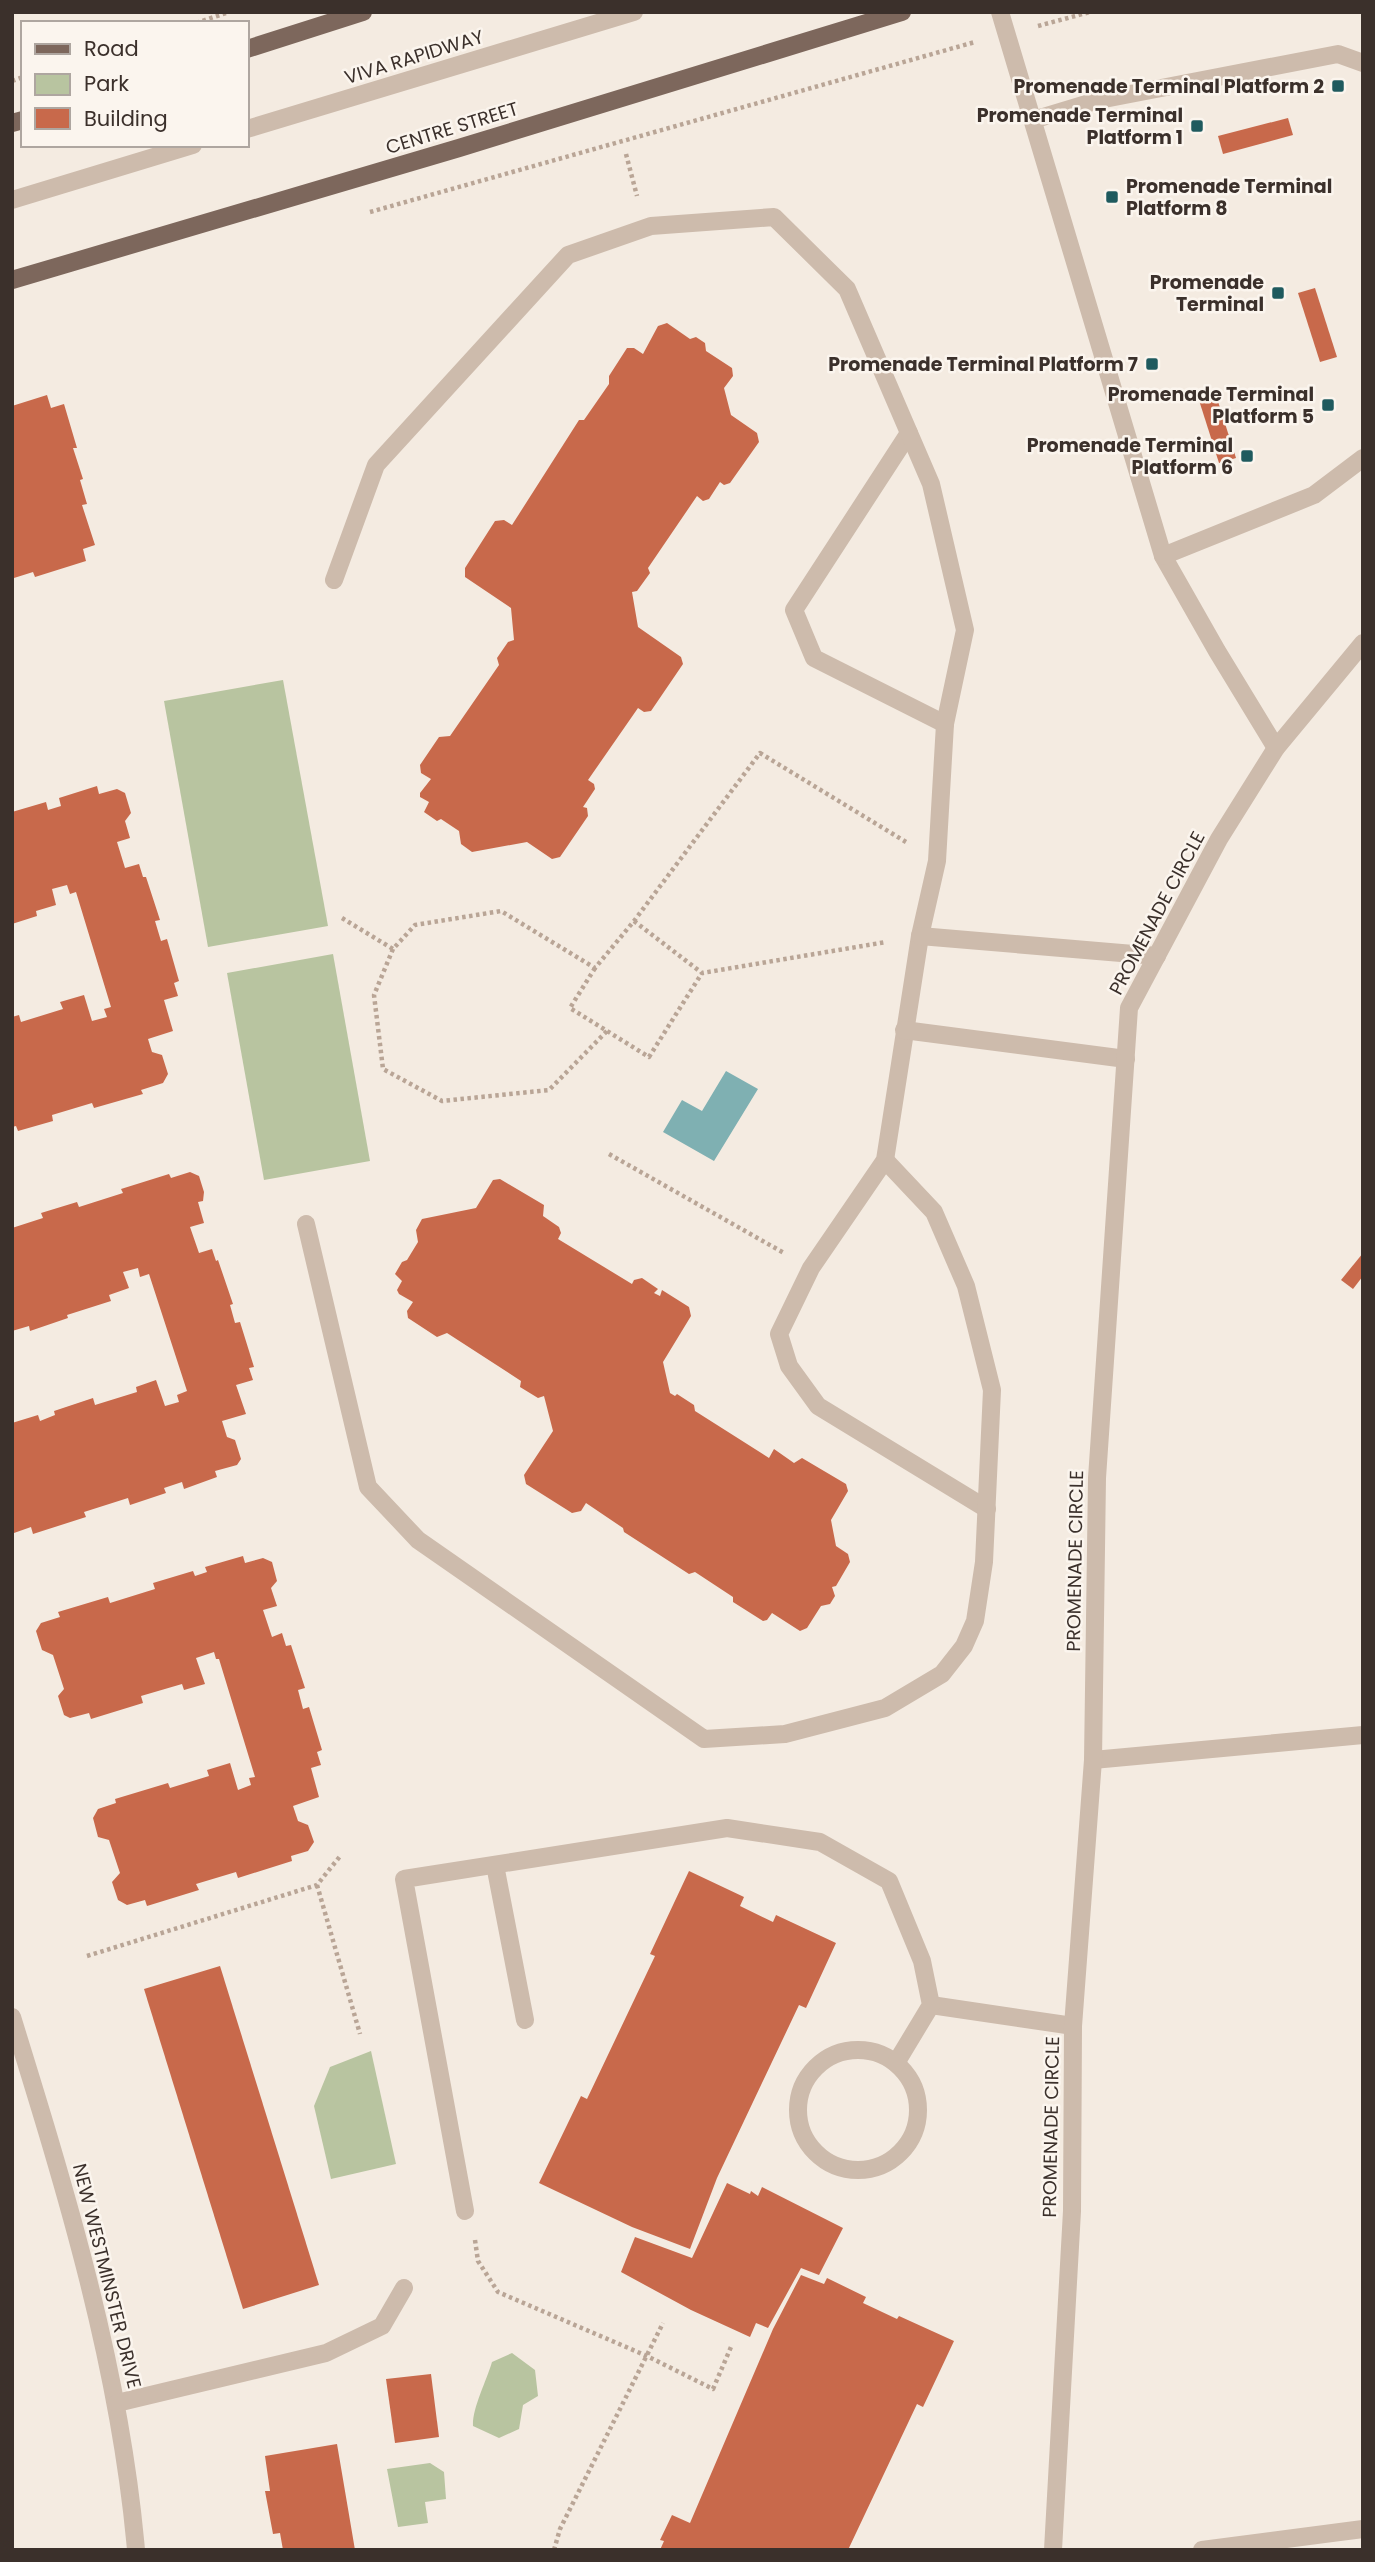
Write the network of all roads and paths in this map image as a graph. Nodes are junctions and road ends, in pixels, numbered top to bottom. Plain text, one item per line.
1 (229, 12) edge
2 (363, 12) edge
3 (634, 12) edge
4 (902, 12) edge
5 (1000, 12) edge
6 (1090, 12) edge
7 (202, 21) edge
8 (1006, 34) junction
9 (248, 49) edge
10 (1363, 63) edge
11 (1033, 120) junction
12 (248, 129) edge
13 (186, 147) edge
14 (626, 155) dead end
15 (12, 200) edge
16 (640, 207) dead end
17 (360, 215) dead end
18 (12, 279) edge
19 (909, 433) junction
20 (1363, 458) edge
21 (1163, 556) junction
22 (334, 580) dead end
23 (1363, 643) edge
24 (946, 723) junction
25 (1276, 748) junction
26 (937, 861) junction
27 (342, 918) dead end
28 (634, 921) junction
29 (920, 936) junction
30 (393, 948) junction
31 (1157, 956) junction
32 (595, 968) junction
33 (702, 973) junction
34 (904, 1030) junction
35 (607, 1031) junction
36 (1126, 1059) junction
37 (608, 1154) dead end
38 (885, 1160) junction
39 (306, 1224) dead end
40 (811, 1268) junction
41 (987, 1509) junction
42 (1363, 1735) edge
43 (1093, 1760) junction
44 (341, 1855) dead end
45 (495, 1865) junction
46 (317, 1885) junction
47 (87, 1956) dead end
48 (931, 2005) junction
49 (12, 2017) edge
50 (525, 2020) dead end
51 (1073, 2026) junction
52 (360, 2034) dead end
53 (896, 2063) junction
54 (465, 2211) joint
55 (404, 2288) dead end
56 (663, 2323) dead end
57 (731, 2347) dead end
58 (647, 2356) junction
59 (117, 2403) junction
60 (1363, 2529) edge
61 (136, 2550) edge
62 (554, 2550) edge
63 (1053, 2550) edge
64 (1202, 2550) edge

1 - 7 path
2 - 9 main road
3 - 12 street, VIVA RAPIDWAY
4 - 18 main road, CENTRE STREET
5 - 8 street
6 - 8 path
8 - 11 street
8 - 17 path
10 - 11 street
11 - 21 street
13 - 15 street
14 - 16 path
19 - 22 street
19 - 24 street
19 - 24 street
20 - 21 street
21 - 25 street
23 - 25 street, PROMENADE CIRCLE
24 - 26 street
25 - 31 street, PROMENADE CIRCLE
26 - 28 path
26 - 29 street
27 - 30 path
28 - 32 path
28 - 33 path
29 - 31 street
29 - 33 path
29 - 34 street
30 - 32 path
30 - 35 path
31 - 36 street, PROMENADE CIRCLE
32 - 35 path
33 - 35 path
34 - 36 street
34 - 38 street
36 - 43 street, PROMENADE CIRCLE
37 - 40 path
38 - 40 street
38 - 41 street
39 - 41 street
40 - 41 street
42 - 43 street
43 - 51 street, PROMENADE CIRCLE
44 - 46 path
45 - 48 street
45 - 50 street
45 - 54 street
46 - 47 path
46 - 52 path
48 - 51 street
48 - 53 street
49 - 59 street, NEW WESTMINSTER DRIVE
51 - 63 street, PROMENADE CIRCLE
53 - 53 street
54 - 58 path
55 - 59 street
56 - 58 path
57 - 58 path
58 - 62 path
59 - 61 street, NEW WESTMINSTER DRIVE
60 - 64 street

